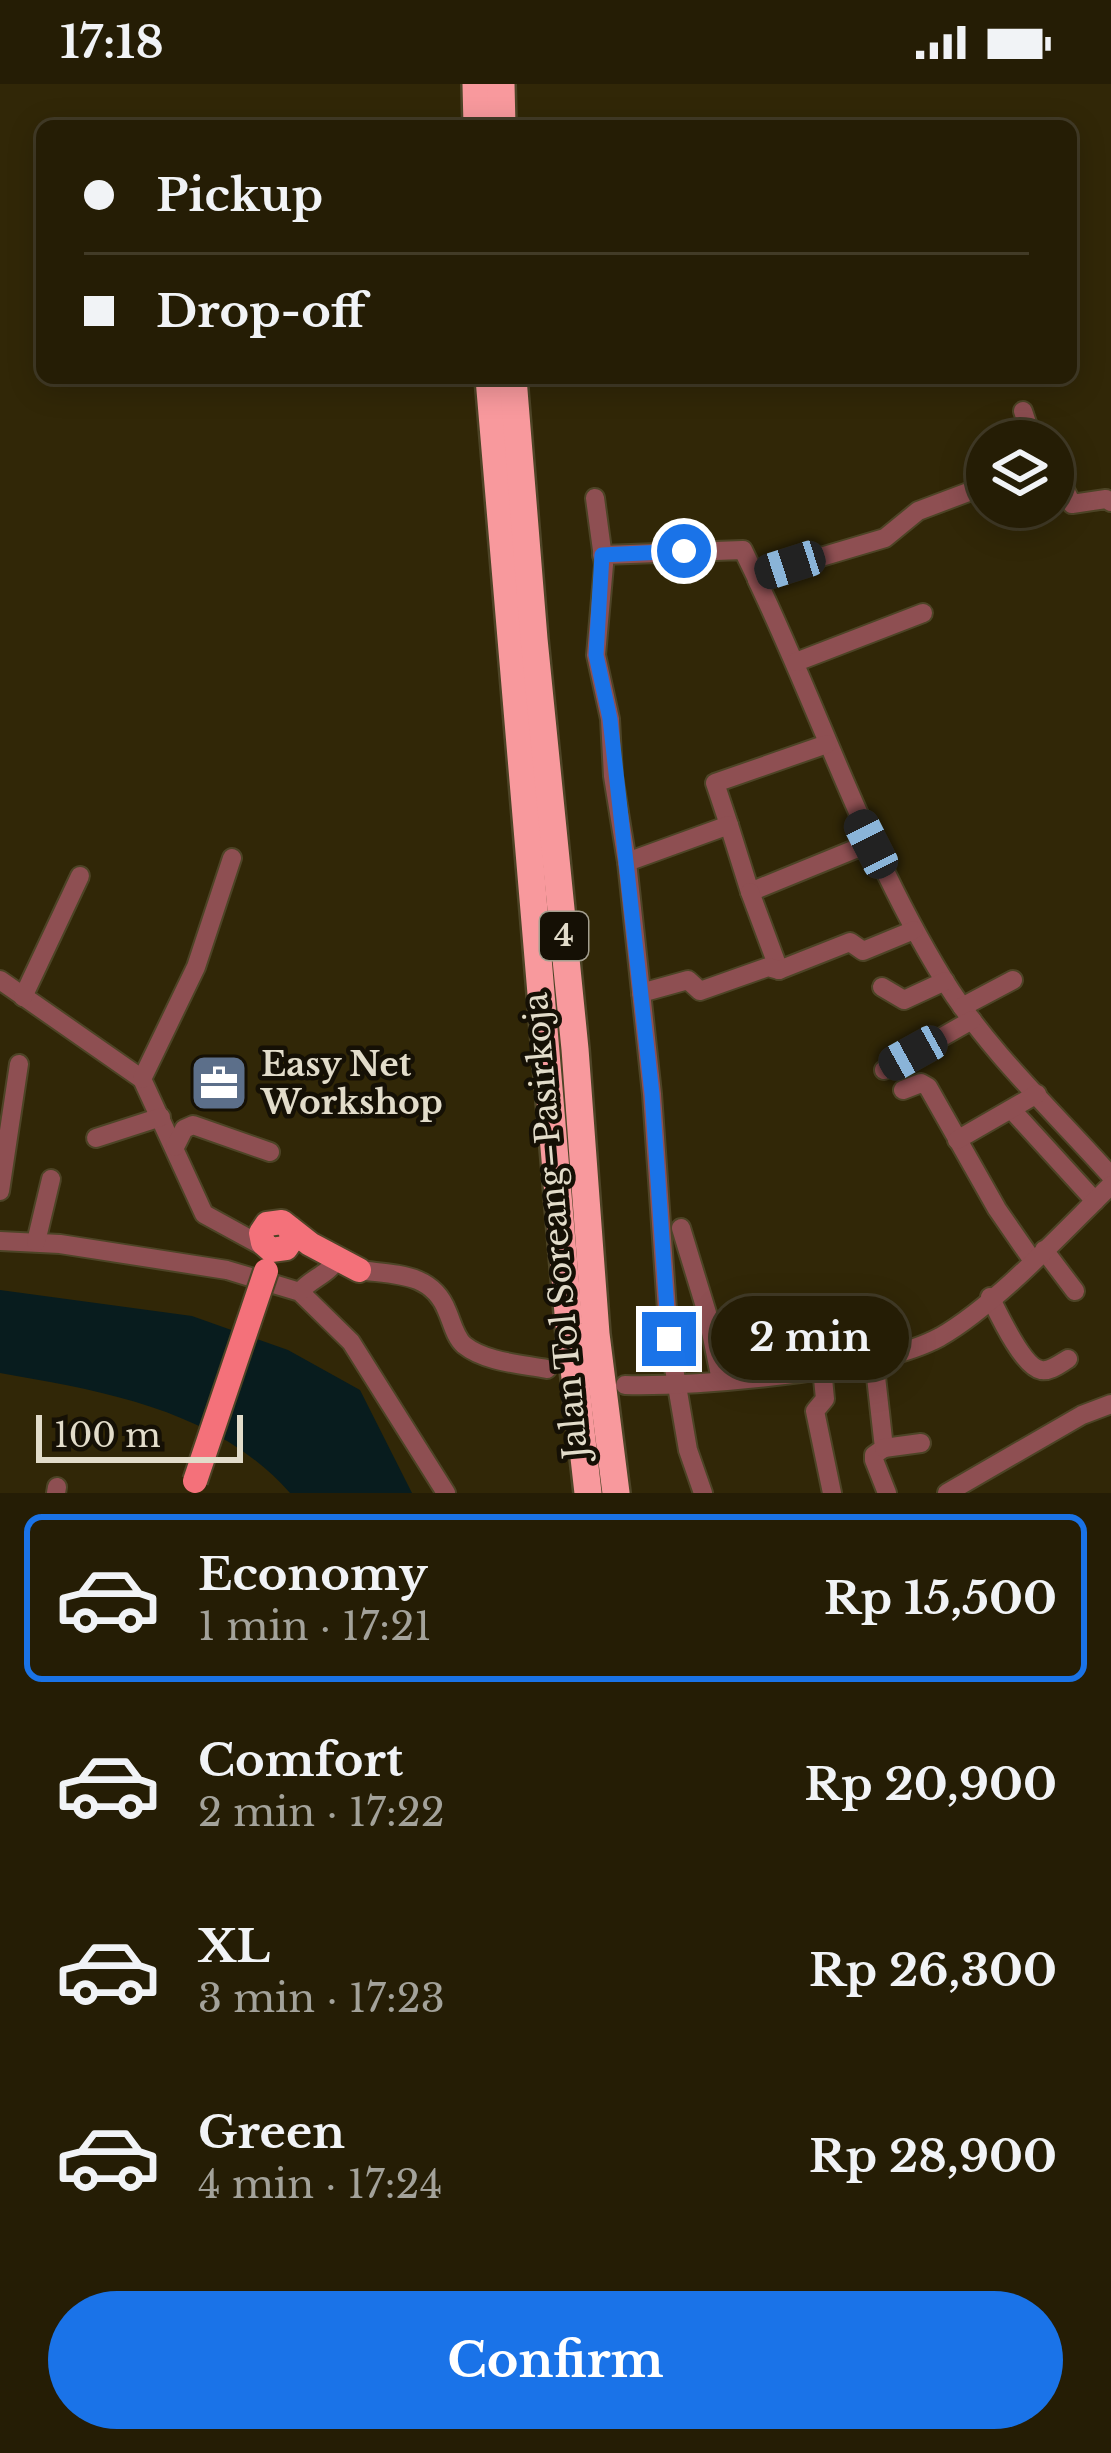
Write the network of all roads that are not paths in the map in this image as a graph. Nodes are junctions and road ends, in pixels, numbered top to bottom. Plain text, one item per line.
1 (476, 84) edge
2 (501, 84) edge
3 (477, 120) edge
4 (502, 120) edge
5 (490, 384) edge
6 (513, 384) edge
7 (1023, 411) dead end
8 (1026, 420) edge
9 (966, 493) edge
10 (595, 498) dead end
11 (1111, 502) edge
12 (1074, 504) edge
13 (602, 555) junction
14 (757, 579) junction
15 (923, 613) dead end
16 (796, 662) junction
17 (827, 744) junction
18 (728, 825) junction
19 (871, 844) junction
20 (232, 858) dead end
21 (627, 862) junction
22 (80, 876) dead end
23 (750, 892) junction
24 (914, 930) junction
25 (779, 970) junction
26 (0, 980) edge
27 (1013, 980) dead end
28 (945, 981) junction
29 (882, 987) dead end
30 (641, 993) junction
31 (22, 997) junction
32 (967, 1014) junction
33 (19, 1064) dead end
34 (884, 1070) dead end
35 (142, 1079) junction
36 (903, 1090) dead end
37 (1037, 1094) junction
38 (1012, 1110) junction
39 (161, 1117) junction
40 (96, 1138) dead end
41 (957, 1140) junction
42 (176, 1147) junction
43 (270, 1152) dead end
44 (1111, 1176) edge
45 (51, 1180) dead end
46 (1111, 1185) edge
47 (0, 1190) edge
48 (1095, 1201) junction
49 (681, 1228) dead end
50 (0, 1241) edge
51 (36, 1243) junction
52 (273, 1248) junction
53 (1039, 1255) junction
54 (342, 1266) junction
55 (1076, 1291) dead end
56 (300, 1292) junction
57 (990, 1297) junction
58 (881, 1329) dead end
59 (881, 1358) junction
60 (1068, 1359) dead end
61 (822, 1368) junction
62 (547, 1369) dead end
63 (721, 1380) junction
64 (625, 1384) dead end
65 (675, 1387) junction
66 (1111, 1404) edge
67 (921, 1443) dead end
68 (884, 1448) junction
69 (193, 1487) edge
70 (446, 1493) edge
71 (588, 1493) edge
72 (616, 1493) edge
73 (703, 1493) edge
74 (832, 1493) edge
75 (887, 1493) edge
76 (947, 1493) edge

1 - 3 highway
2 - 4 highway
5 - 71 highway, Jalan Tol Soreang–Pasirkoja / 4
6 - 72 highway, Jalan Tol Soreang–Pasirkoja / 4
7 - 8 street
9 - 14 street
10 - 13 street
11 - 12 street
13 - 14 street
13 - 21 street
14 - 16 street
15 - 16 street
16 - 17 street
17 - 18 street
17 - 19 street
18 - 21 street
18 - 23 street
19 - 23 street
19 - 24 street
20 - 35 street
21 - 30 street
22 - 31 street
23 - 25 street
24 - 25 street
24 - 28 street
25 - 30 street
26 - 31 street
27 - 32 street
28 - 29 street
28 - 32 street
30 - 65 street
31 - 35 street
32 - 34 street
32 - 37 street
33 - 47 street
35 - 39 street
36 - 41 street
37 - 38 street
37 - 44 street
38 - 41 street
38 - 48 street
39 - 40 street
39 - 42 street
41 - 53 street
42 - 43 street
42 - 52 street
45 - 51 street
46 - 48 street
48 - 53 street
49 - 63 street
50 - 51 street
51 - 56 street
52 - 54 main road
52 - 69 main road, bridge
53 - 55 street
53 - 57 street
54 - 56 street
54 - 62 street
56 - 70 street
57 - 59 street
57 - 60 street
58 - 59 street
59 - 61 street
59 - 68 street
61 - 63 street
61 - 74 street
63 - 65 street
64 - 65 street
65 - 73 street
66 - 76 street
67 - 68 street
68 - 75 street

